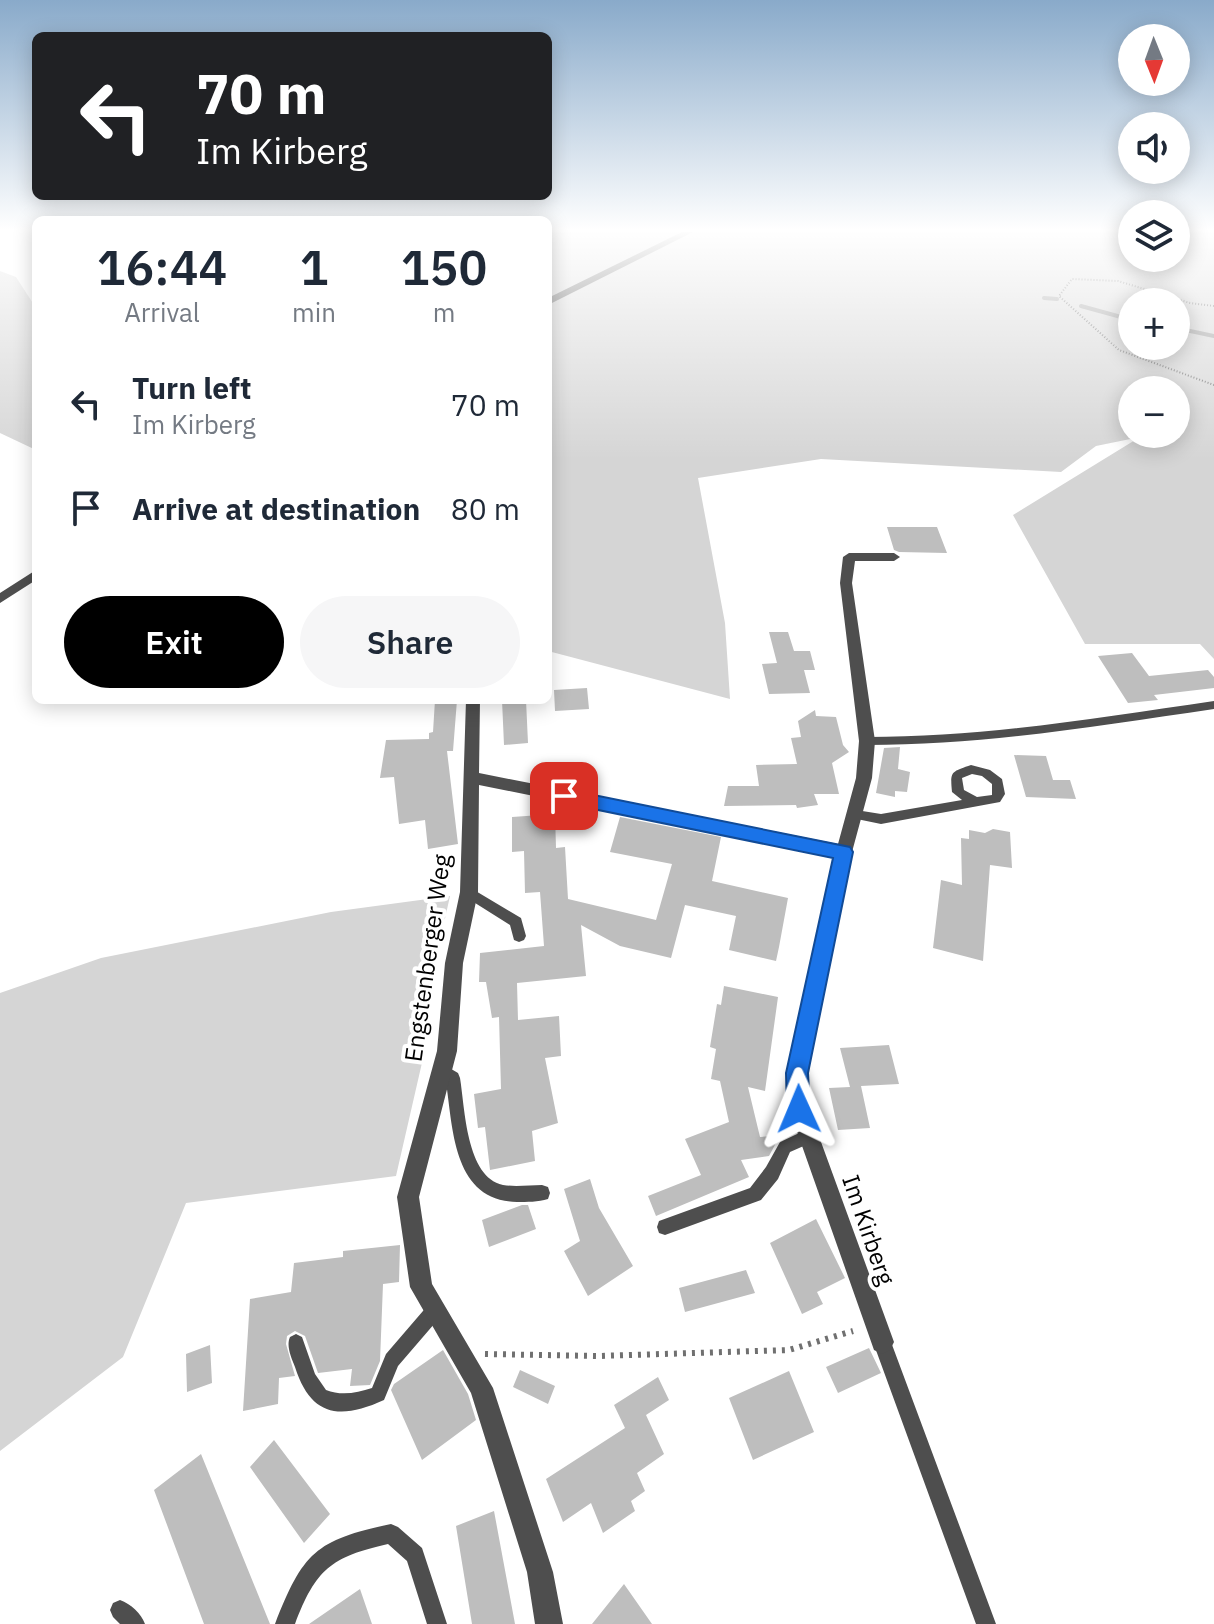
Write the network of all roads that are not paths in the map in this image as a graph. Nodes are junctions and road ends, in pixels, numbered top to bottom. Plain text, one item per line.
1 (894, 557) dead end
2 (32, 577) edge
3 (0, 599) edge
4 (473, 704) edge
5 (1214, 705) edge
6 (867, 741) junction
7 (471, 777) junction
8 (976, 802) dead end
9 (856, 815) junction
10 (844, 852) junction
11 (469, 892) junction
12 (519, 936) dead end
13 (441, 1070) junction
14 (810, 1136) junction
15 (542, 1193) dead end
16 (665, 1227) dead end
17 (435, 1310) junction
18 (878, 1333) joint
19 (296, 1343) dead end
20 (285, 1624) edge
21 (437, 1624) edge
22 (549, 1624) edge
23 (986, 1624) edge

1 - 6 street, Im Kirberg
2 - 3 street
4 - 7 street, Engstenberger Weg
5 - 6 lane
6 - 9 street, Im Kirberg
7 - 10 street
7 - 11 street, Engstenberger Weg
8 - 9 lane
9 - 10 street, Im Kirberg
10 - 14 street, Im Kirberg
11 - 12 lane
11 - 13 street, Engstenberger Weg
13 - 15 lane
13 - 17 street, Engstenberger Weg
14 - 16 lane
14 - 18 street, Im Kirberg
17 - 19 lane
17 - 22 street, Engstenberger Weg
18 - 23 lane
20 - 21 lane

